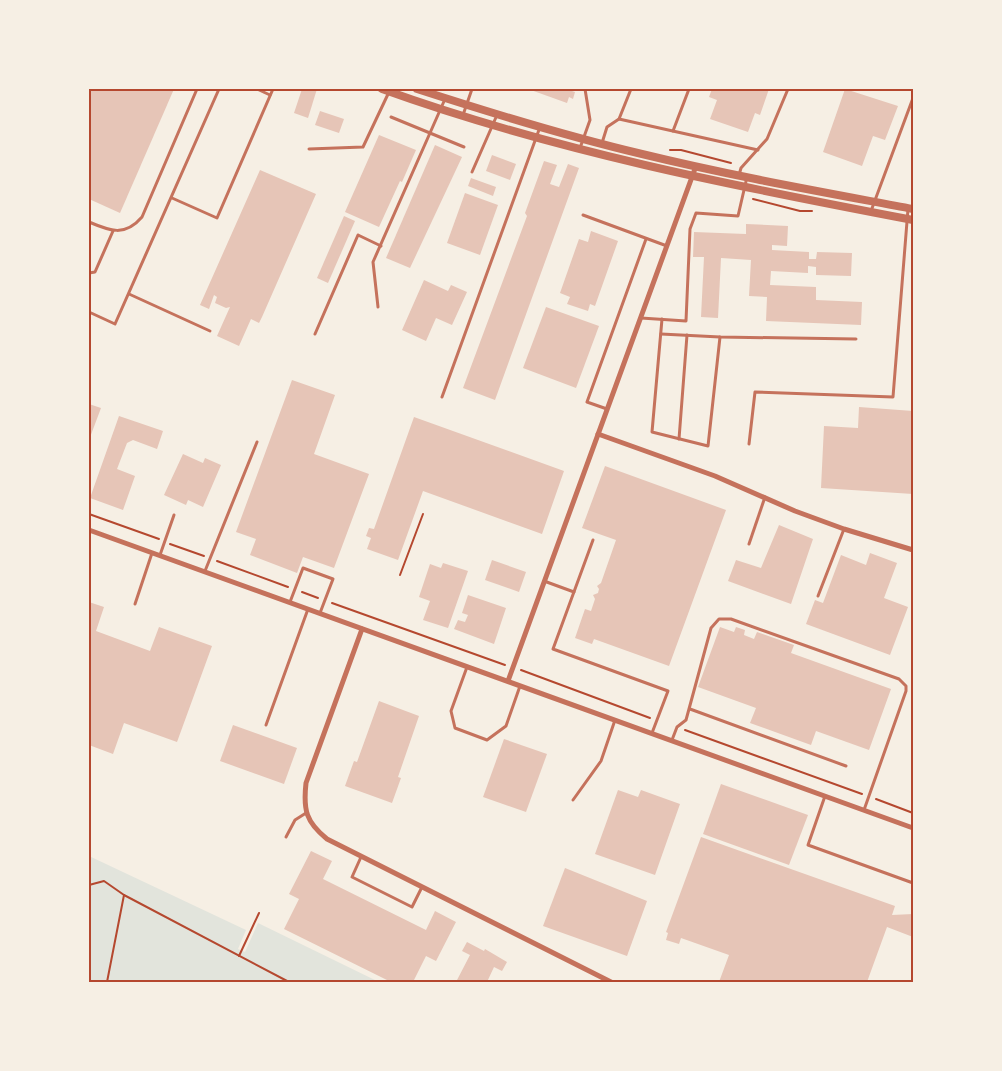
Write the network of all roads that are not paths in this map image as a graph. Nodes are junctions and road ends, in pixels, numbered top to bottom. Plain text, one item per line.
1 (197, 89) edge
2 (219, 89) edge
3 (257, 89) edge
4 (273, 89) edge
5 (417, 89) edge
6 (472, 89) edge
7 (585, 89) edge
8 (631, 89) edge
9 (689, 89) edge
10 (788, 89) edge
11 (387, 90) edge
12 (399, 92) edge
13 (270, 95) junction
14 (445, 98) junction
15 (913, 98) edge
16 (466, 105) junction
17 (441, 109) junction
18 (497, 114) junction
19 (462, 116) junction
20 (392, 117) dead end
21 (619, 118) junction
22 (492, 124) junction
23 (540, 126) junction
24 (673, 131) junction
25 (430, 132) junction
26 (536, 137) junction
27 (584, 138) junction
28 (602, 143) junction
29 (464, 147) dead end
30 (580, 148) junction
31 (309, 149) dead end
32 (758, 150) junction
33 (696, 166) junction
34 (472, 172) dead end
35 (692, 177) junction
36 (743, 177) junction
37 (744, 188) junction
38 (172, 198) junction
39 (874, 201) junction
40 (911, 209) edge
41 (871, 212) junction
42 (582, 215) dead end
43 (910, 219) edge
44 (89, 222) edge
45 (113, 231) junction
46 (646, 239) junction
47 (381, 246) junction
48 (666, 246) junction
49 (89, 273) edge
50 (129, 294) junction
51 (378, 307) dead end
52 (89, 312) edge
53 (641, 318) junction
54 (662, 319) junction
55 (210, 331) dead end
56 (314, 334) dead end
57 (660, 334) junction
58 (687, 336) junction
59 (720, 337) junction
60 (856, 339) dead end
61 (442, 397) dead end
62 (607, 409) junction
63 (598, 434) junction
64 (679, 439) junction
65 (256, 442) dead end
66 (749, 444) dead end
67 (765, 497) junction
68 (174, 515) dead end
69 (844, 529) junction
70 (89, 530) edge
71 (592, 540) dead end
72 (749, 544) dead end
73 (913, 550) edge
74 (152, 552) junction
75 (160, 555) junction
76 (205, 571) junction
77 (544, 581) junction
78 (574, 592) junction
79 (818, 596) dead end
80 (290, 602) junction
81 (135, 604) dead end
82 (308, 608) junction
83 (320, 613) junction
84 (362, 629) junction
85 (467, 667) junction
86 (508, 681) junction
87 (520, 686) junction
88 (690, 709) junction
89 (615, 720) junction
90 (266, 725) dead end
91 (652, 733) junction
92 (672, 740) junction
93 (846, 766) dead end
94 (825, 795) junction
95 (573, 800) dead end
96 (864, 810) junction
97 (306, 813) junction
98 (913, 828) edge
99 (286, 837) dead end
100 (361, 857) junction
101 (913, 883) edge
102 (422, 887) junction
103 (611, 982) edge

1 - 45 lane
2 - 38 lane
3 - 13 lane
4 - 13 lane
5 - 14 street
6 - 16 lane
7 - 27 lane
8 - 21 lane
9 - 24 lane
10 - 32 lane
11 - 12 street
11 - 31 lane
12 - 17 street
13 - 38 lane
14 - 16 street
14 - 17 lane
15 - 39 lane
16 - 18 street
16 - 19 lane
17 - 19 street
17 - 25 lane
18 - 22 lane
18 - 23 street
19 - 22 street
20 - 25 lane
21 - 24 lane
21 - 28 lane
22 - 26 street
22 - 34 lane
23 - 26 lane
23 - 27 street
24 - 32 lane
25 - 29 lane
25 - 47 lane
26 - 30 street
26 - 61 lane
27 - 28 street
27 - 30 lane
28 - 33 street
30 - 35 street
32 - 36 lane
33 - 35 street
33 - 36 street
35 - 37 street
35 - 48 street
36 - 37 lane
36 - 39 street
37 - 41 street
37 - 54 lane
38 - 50 lane
39 - 40 street
39 - 41 lane
40 - 43 lane
41 - 43 street
42 - 46 lane
43 - 66 lane
44 - 45 lane
45 - 49 lane
46 - 48 lane
46 - 62 lane
47 - 51 lane
47 - 56 lane
48 - 53 street
50 - 52 lane
50 - 55 lane
53 - 54 lane
53 - 62 street
54 - 57 lane
57 - 58 lane
57 - 64 lane
58 - 59 lane
58 - 64 lane
59 - 60 lane
59 - 64 lane
62 - 63 street
63 - 67 street
63 - 77 street
65 - 76 lane
67 - 69 street
67 - 72 lane
68 - 75 lane
69 - 73 street
69 - 79 lane
70 - 74 street
71 - 78 lane
74 - 75 street
74 - 81 lane
75 - 76 street
76 - 80 street
77 - 78 lane
77 - 86 street
78 - 91 lane
80 - 82 street
80 - 83 lane
82 - 83 street
82 - 90 lane
83 - 84 street
84 - 85 street
84 - 97 street
85 - 86 street
85 - 87 lane
86 - 87 street
87 - 89 street
88 - 92 lane
88 - 93 lane
88 - 96 lane
89 - 91 street
89 - 95 lane
91 - 92 street
92 - 94 street
94 - 96 street
94 - 101 lane
96 - 98 street
97 - 99 lane
97 - 100 street
100 - 102 street
100 - 102 lane
102 - 103 street

